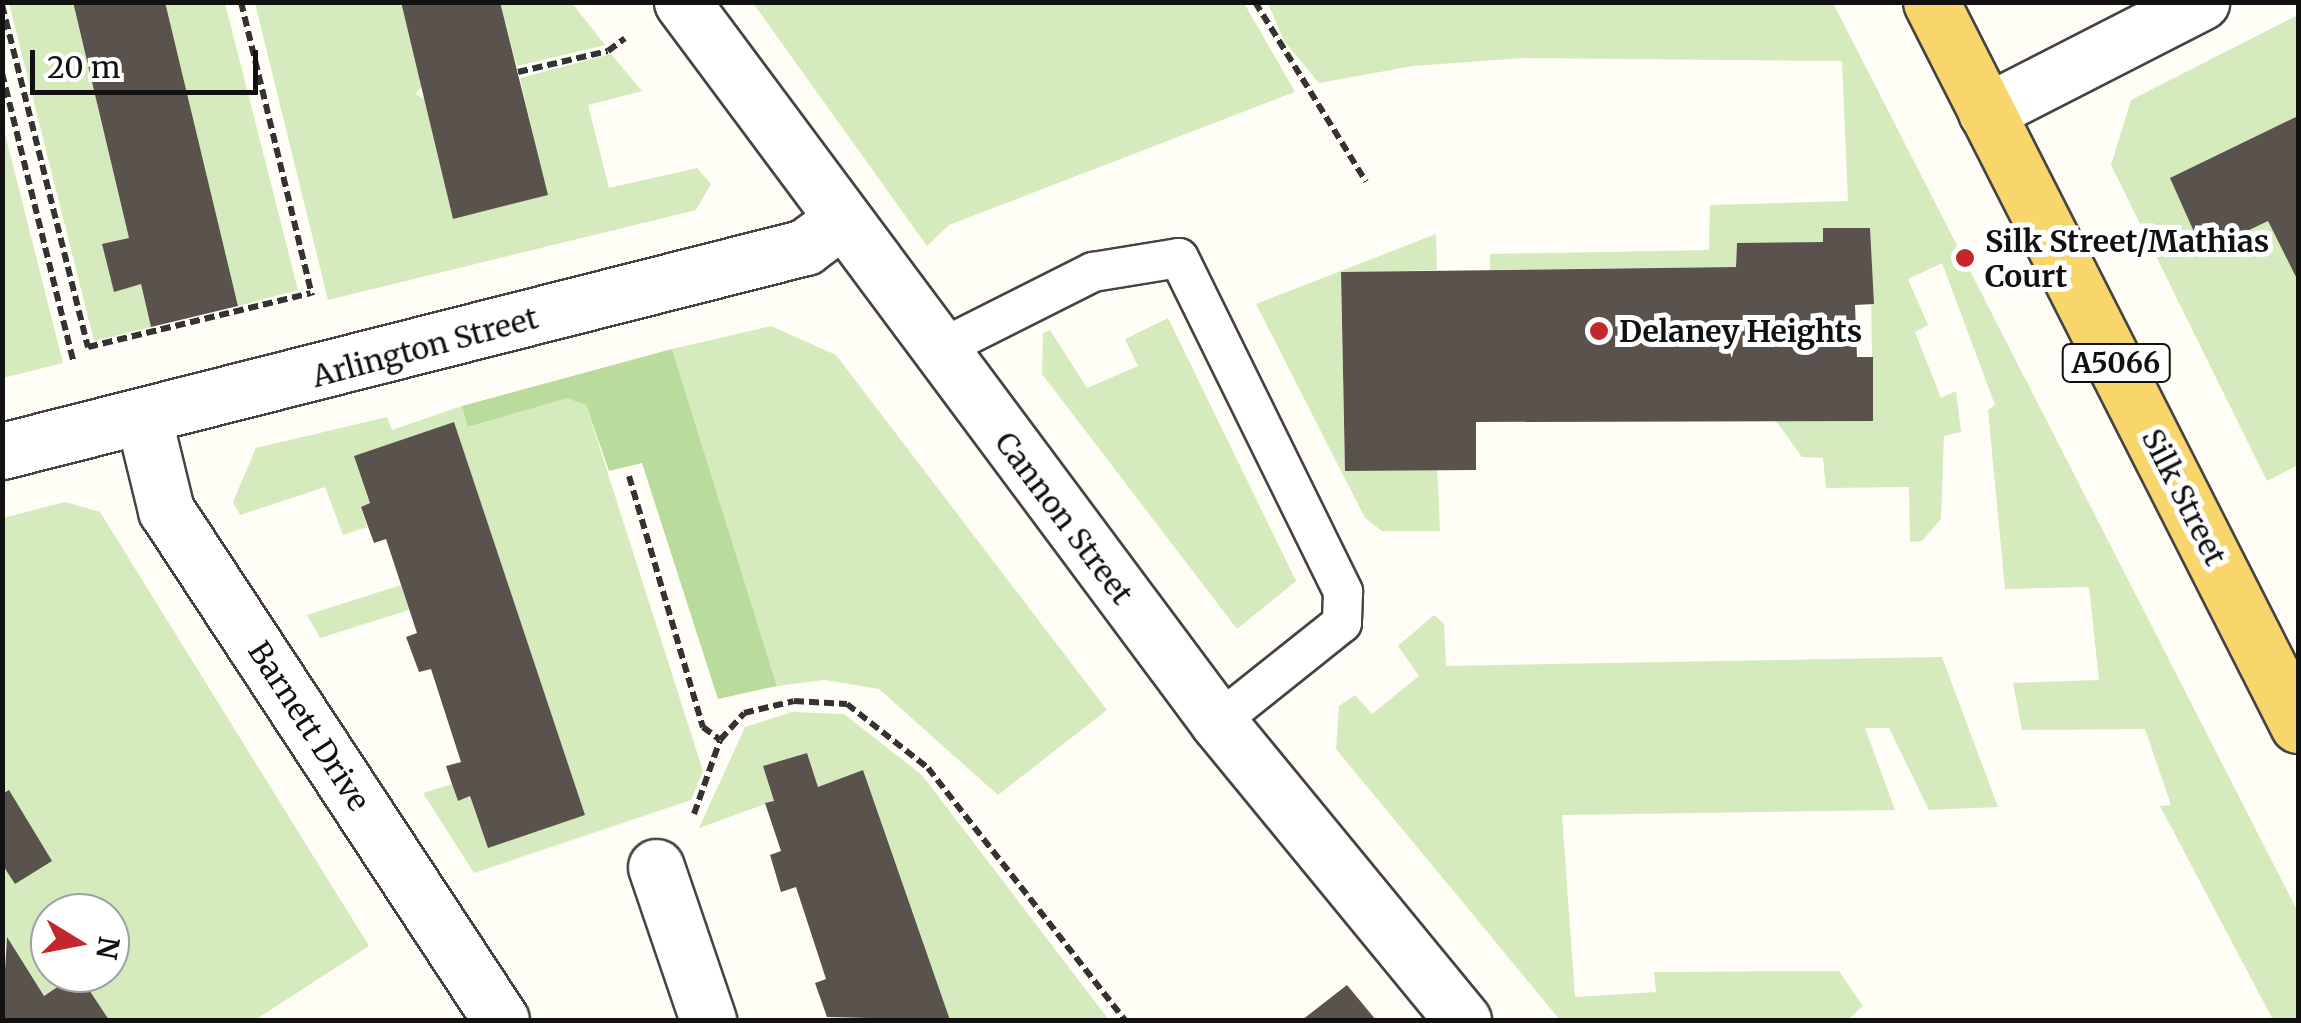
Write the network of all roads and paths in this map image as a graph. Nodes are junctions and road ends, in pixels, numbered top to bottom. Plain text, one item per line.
1 (241, 2) edge
2 (682, 2) edge
3 (1255, 2) edge
4 (1931, 2) edge
5 (2201, 2) edge
6 (2, 5) edge
7 (630, 34) dead end
8 (518, 72) dead end
9 (2, 73) edge
10 (1986, 112) junction
11 (1366, 182) dead end
12 (839, 222) junction
13 (311, 293) junction
14 (314, 305) dead end
15 (938, 350) junction
16 (76, 374) dead end
17 (144, 420) junction
18 (2, 451) edge
19 (629, 476) dead end
20 (1218, 722) junction
21 (2298, 725) edge
22 (720, 740) junction
23 (671, 847) joint
24 (485, 1015) edge
25 (708, 1020) edge
26 (1125, 1020) edge
27 (1463, 1020) edge

1 - 13 path
2 - 12 street, Cannon Street
3 - 11 path
4 - 10 main road, Silk Street / A5066
5 - 10 street
6 - 13 path
7 - 8 path
9 - 16 path
10 - 21 main road, Silk Street / A5066
12 - 15 street, Cannon Street
12 - 17 street, Arlington Street
13 - 14 path
15 - 20 street, Cannon Street
15 - 20 lane
17 - 18 street, Arlington Street
17 - 24 street, Barnett Drive
19 - 22 path
20 - 27 street, Cannon Street
22 - 23 path
22 - 26 path
23 - 25 street

